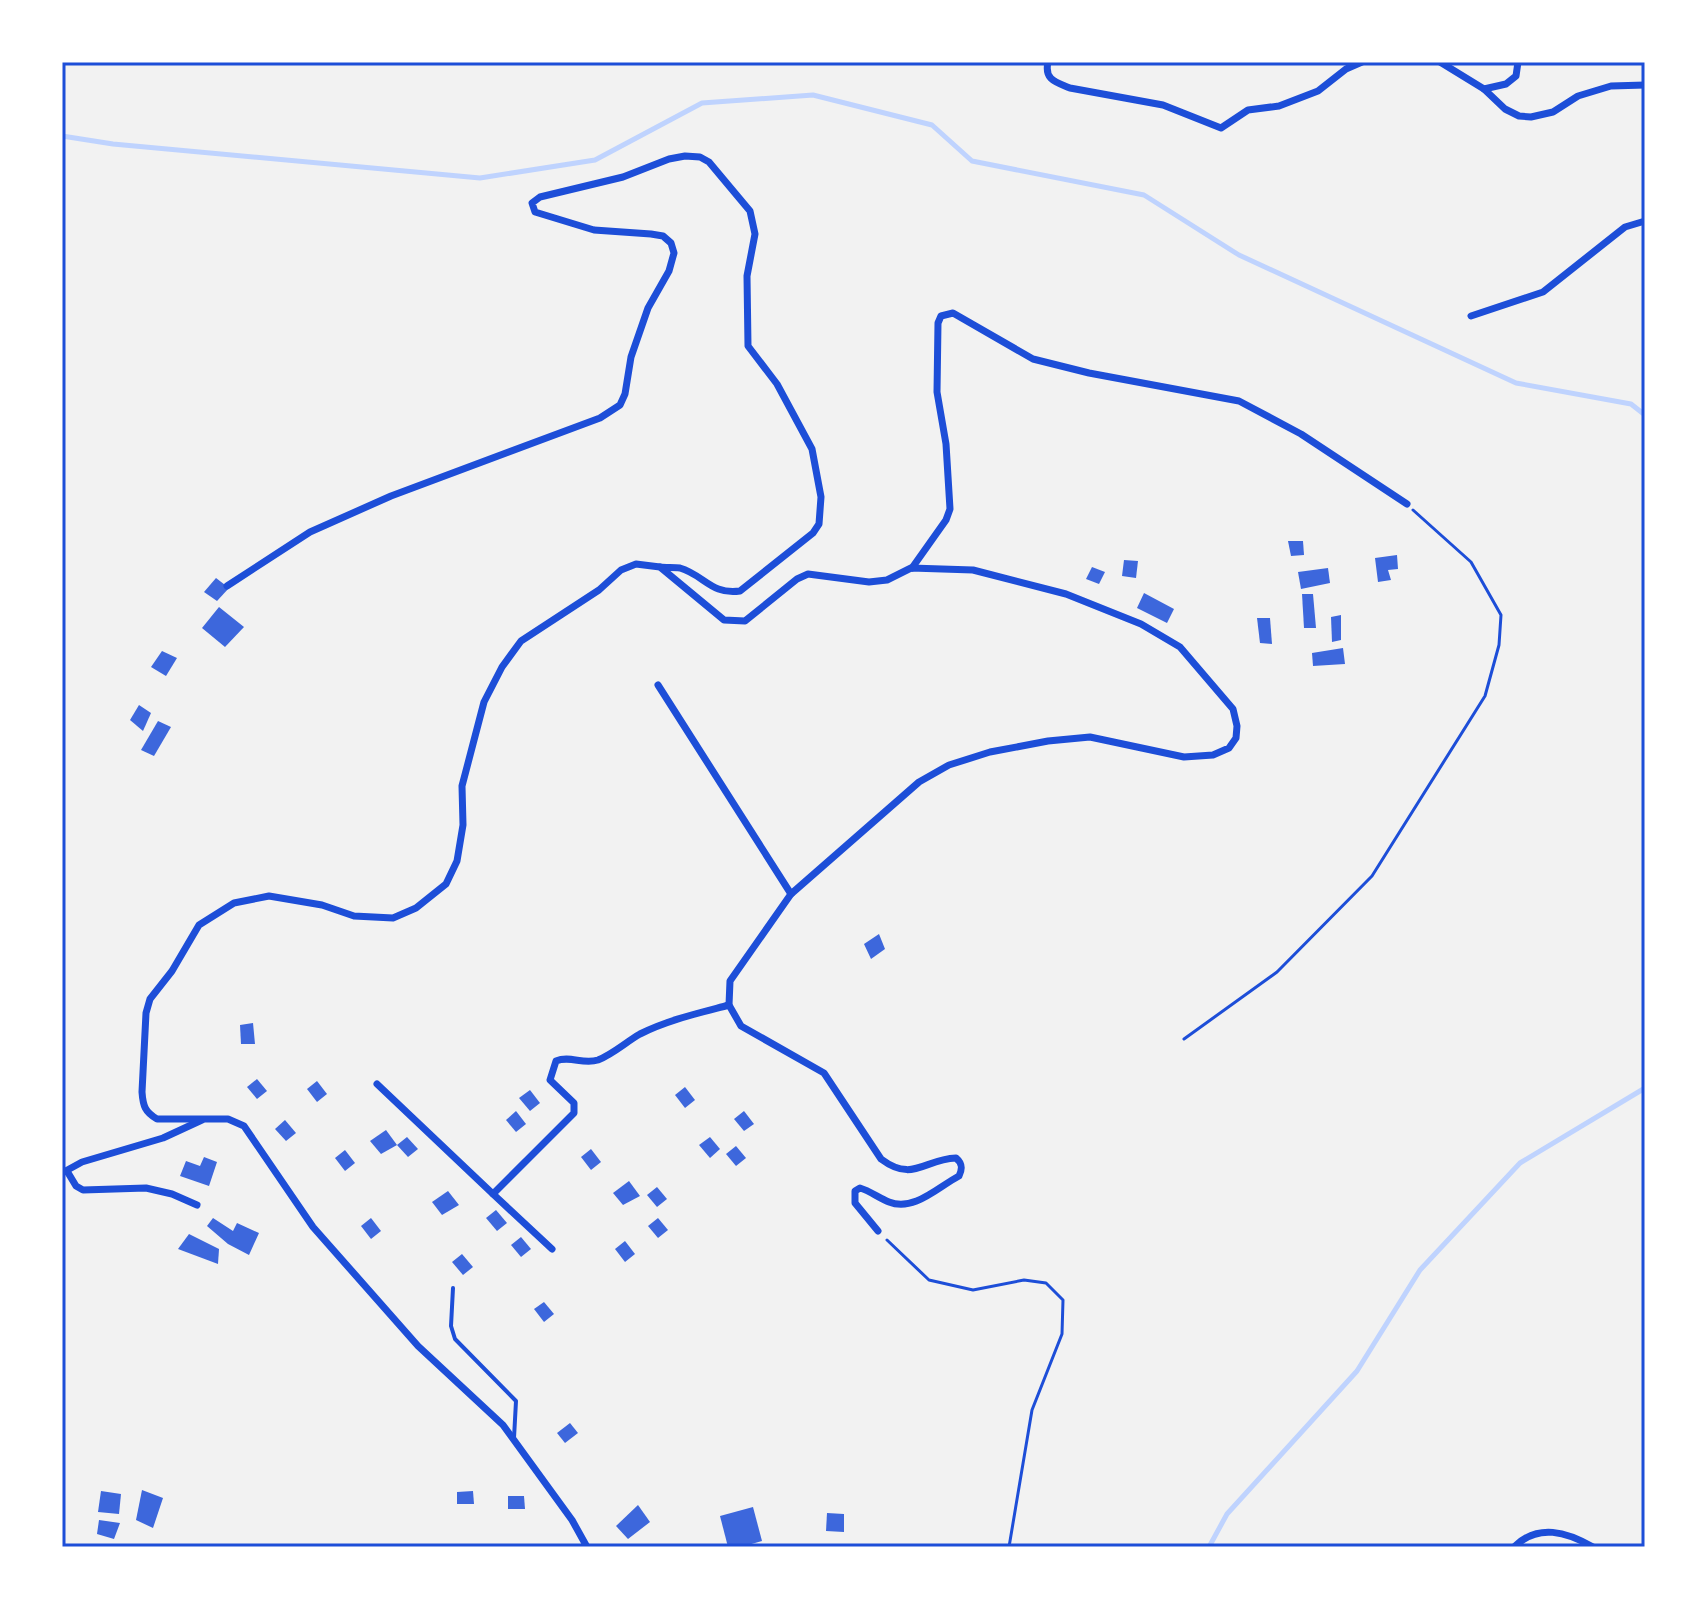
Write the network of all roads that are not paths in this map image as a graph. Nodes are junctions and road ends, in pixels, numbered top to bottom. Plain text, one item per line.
1 (1048, 62) edge
2 (1362, 62) edge
3 (1440, 62) edge
4 (1518, 62) edge
5 (1645, 85) edge
6 (1484, 89) junction
7 (1645, 221) edge
8 (1471, 316) dead end
9 (1407, 504) road end
10 (660, 567) junction
11 (911, 568) junction
12 (227, 586) dead end
13 (658, 685) dead end
14 (791, 894) junction
15 (729, 1005) junction
16 (377, 1084) dead end
17 (207, 1118) junction
18 (64, 1172) edge
19 (493, 1194) junction
20 (197, 1205) dead end
21 (878, 1231) road end
22 (552, 1249) dead end
23 (453, 1288) dead end
24 (514, 1441) junction
25 (587, 1547) edge
26 (1514, 1547) edge
27 (1593, 1547) edge

1 - 2 street
3 - 6 street
4 - 6 street
5 - 6 street
7 - 8 street
9 - 11 street
10 - 11 street
10 - 12 street
10 - 17 street
11 - 14 street
13 - 14 street
14 - 15 street
15 - 19 street
15 - 21 street
16 - 19 street
17 - 18 street
17 - 24 street
18 - 20 street
19 - 22 street
23 - 24 lane
24 - 25 street
26 - 27 street

